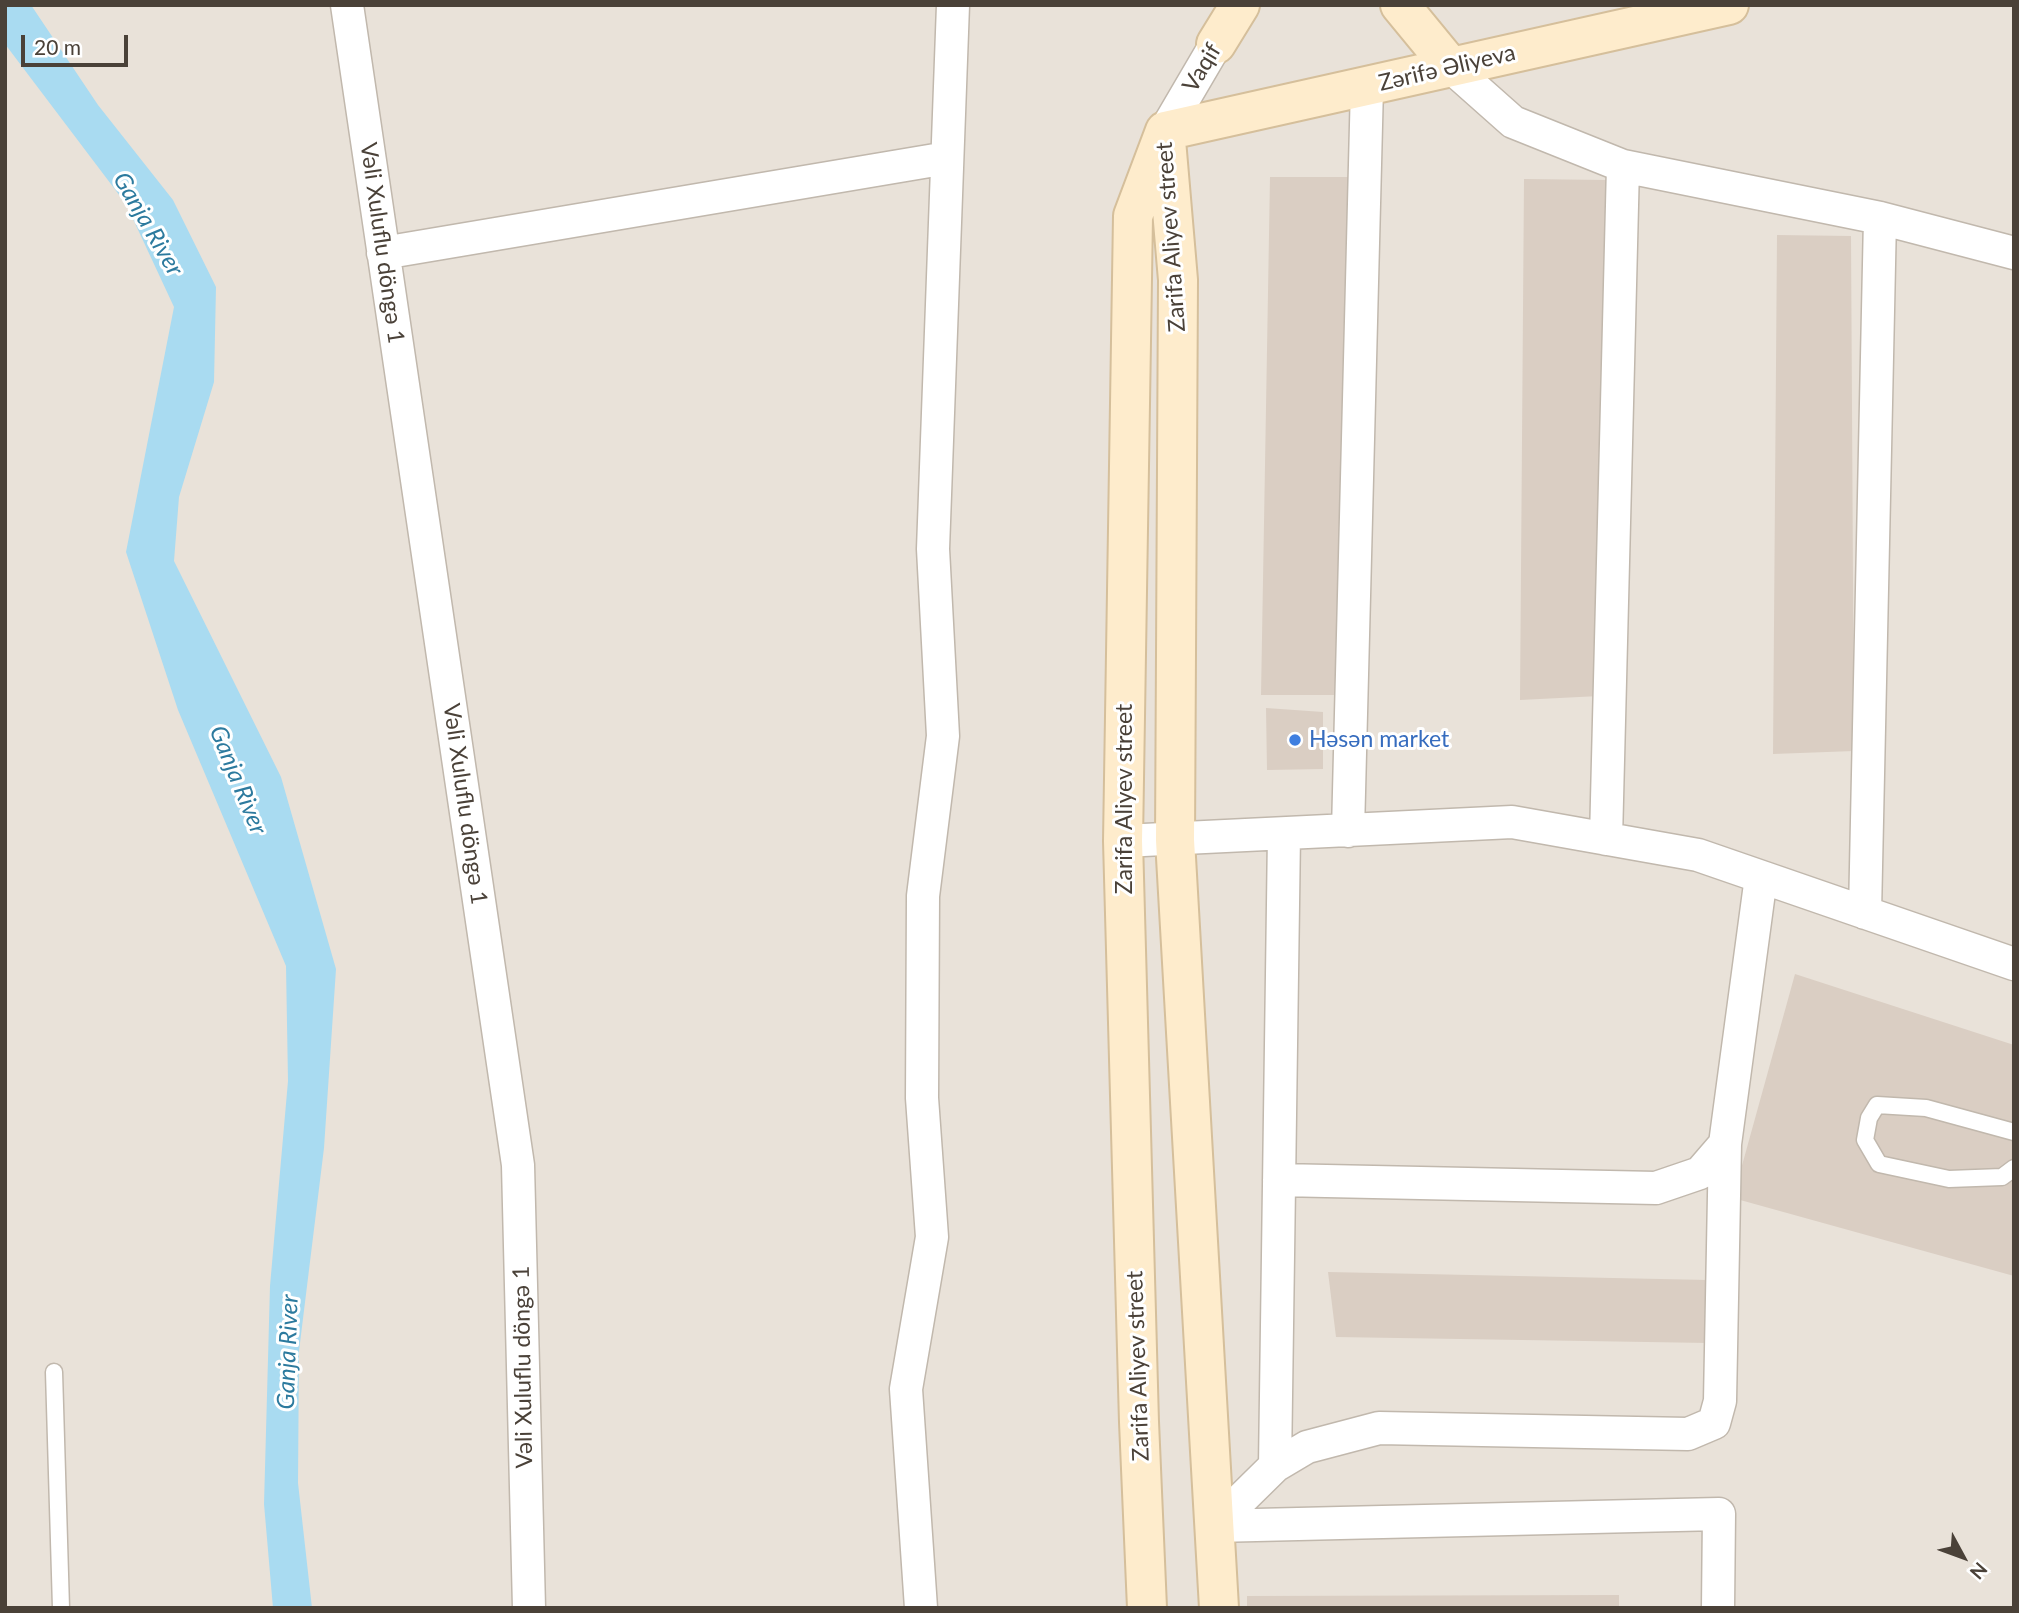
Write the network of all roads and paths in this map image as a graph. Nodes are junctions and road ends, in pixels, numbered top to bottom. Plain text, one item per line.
1 (347, 5) edge
2 (953, 5) edge
3 (1240, 5) edge
4 (1400, 5) edge
5 (1729, 5) edge
6 (1216, 44) joint
7 (1451, 67) junction
8 (1367, 86) junction
9 (1166, 131) junction
10 (947, 158) junction
11 (1623, 166) junction
12 (1880, 218) junction
13 (383, 253) junction
14 (2014, 253) edge
15 (1348, 831) junction
16 (1284, 834) junction
17 (1606, 839) junction
18 (1175, 840) junction
19 (1124, 841) junction
20 (1761, 877) junction
21 (1865, 913) junction
22 (2014, 964) edge
23 (2014, 1132) edge
24 (1725, 1144) junction
25 (2014, 1168) edge
26 (1279, 1180) junction
27 (54, 1373) dead end
28 (1275, 1466) junction
29 (1214, 1526) junction
30 (61, 1608) edge
31 (529, 1608) edge
32 (921, 1608) edge
33 (1147, 1608) edge
34 (1219, 1608) edge
35 (1718, 1608) edge

1 - 13 street, Vəli Xuluflu döngə 1
2 - 10 street
3 - 6 street, Vaqif
4 - 7 street
5 - 7 street, Zərifə Əliyeva
6 - 9 street, Vaqif
7 - 8 street, Zərifə Əliyeva
7 - 11 street
8 - 9 street, Zərifə Əliyeva
8 - 15 street
9 - 18 street, Zarifa Aliyev street
9 - 19 street, Zarifa Aliyev street
10 - 13 street
10 - 32 street
11 - 12 street
11 - 17 street
12 - 14 street
12 - 21 street
13 - 31 street, Vəli Xuluflu döngə 1
15 - 16 street
15 - 17 street
16 - 18 street
16 - 26 street
17 - 20 street
18 - 19 street
18 - 29 street, Zarifa Aliyev street
19 - 33 street, Zarifa Aliyev street
20 - 21 street
20 - 24 street
21 - 22 street
23 - 25 lane
24 - 26 street
24 - 28 street
26 - 28 street
27 - 30 lane
28 - 29 street
29 - 34 street, Zarifa Aliyev street
29 - 35 street

